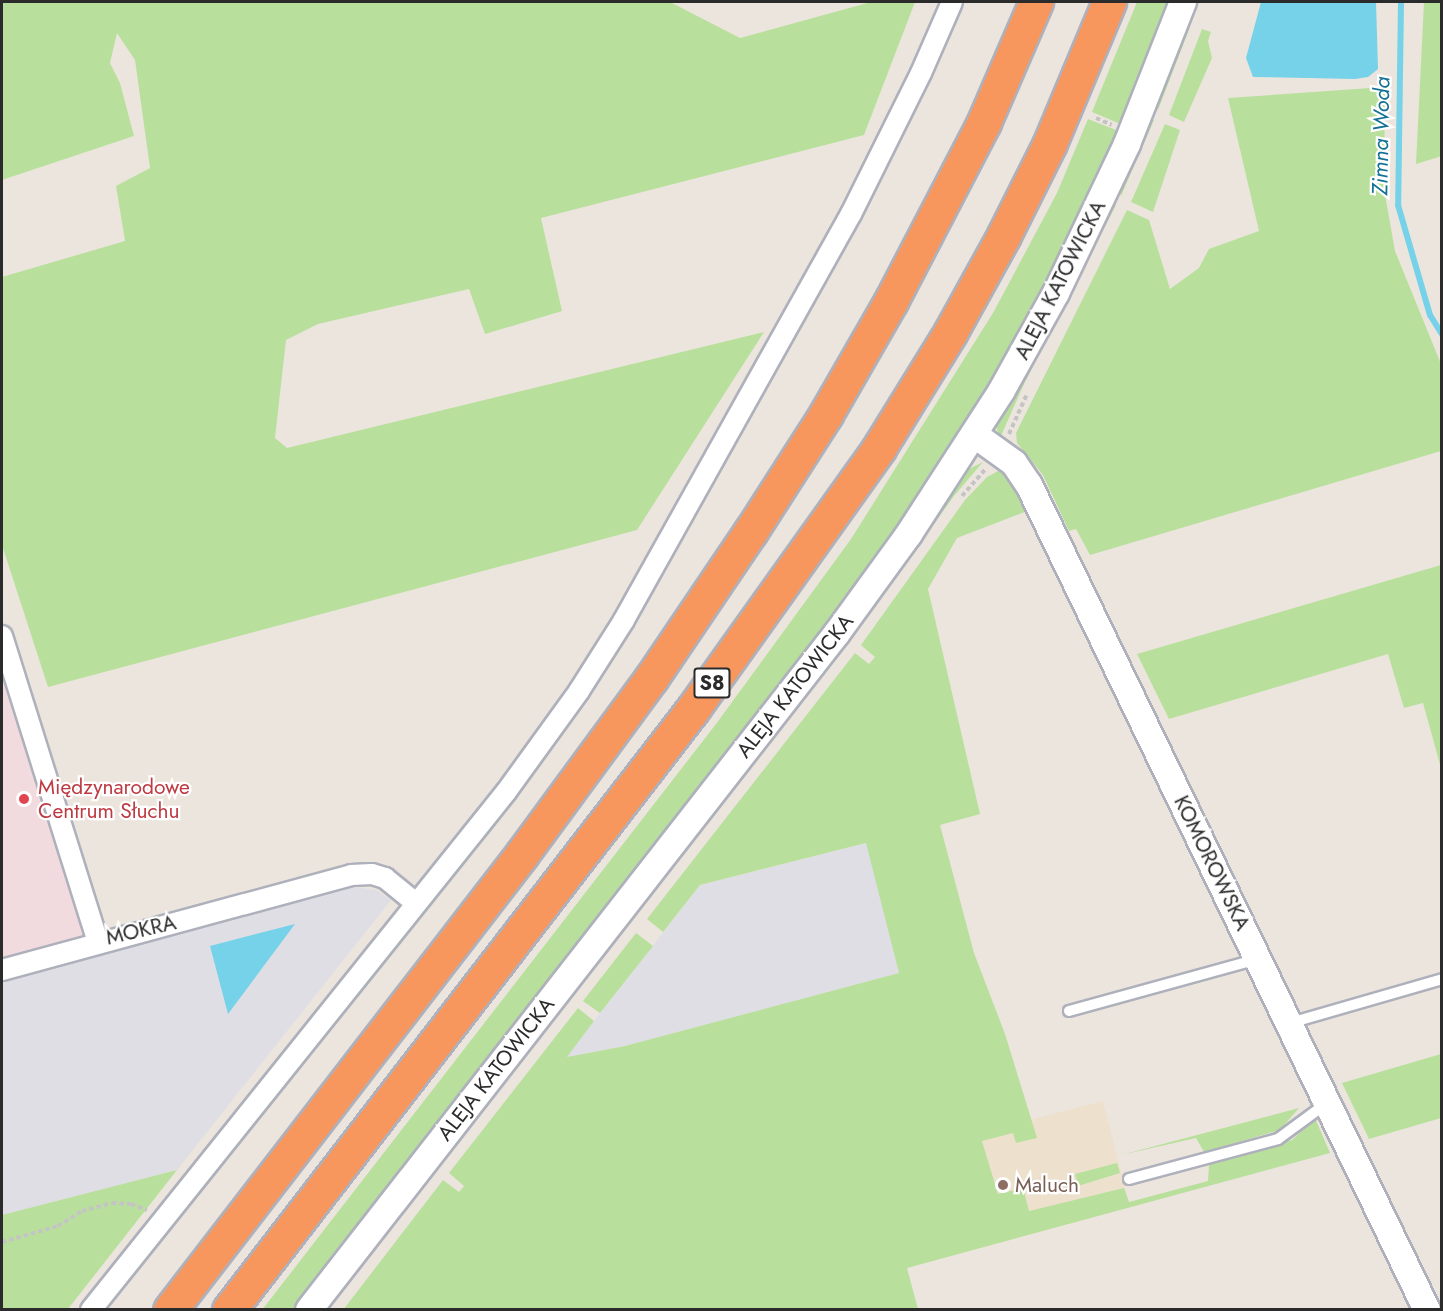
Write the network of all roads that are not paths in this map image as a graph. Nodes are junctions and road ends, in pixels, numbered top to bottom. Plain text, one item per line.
1 (952, 2) edge
2 (1036, 2) edge
3 (1109, 2) edge
4 (1183, 2) edge
5 (975, 435) junction
6 (2, 636) edge
7 (416, 903) junction
8 (98, 943) junction
9 (1258, 958) junction
10 (2, 970) edge
11 (1442, 979) edge
12 (1069, 1011) dead end
13 (1289, 1023) junction
14 (1328, 1103) junction
15 (1129, 1179) dead end
16 (91, 1310) edge
17 (170, 1310) edge
18 (229, 1310) edge
19 (309, 1310) edge
20 (1427, 1310) edge

1 - 7 street
2 - 17 highway, S8
3 - 18 highway, S8
4 - 5 street, ALEJA KATOWICKA
5 - 9 street, KOMOROWSKA
5 - 19 street, ALEJA KATOWICKA
6 - 8 street, MOKRA
7 - 8 street, MOKRA
7 - 16 street
8 - 10 street
9 - 12 lane
9 - 13 street, KOMOROWSKA
11 - 13 lane
13 - 14 street, KOMOROWSKA
14 - 15 lane
14 - 20 street, KOMOROWSKA

